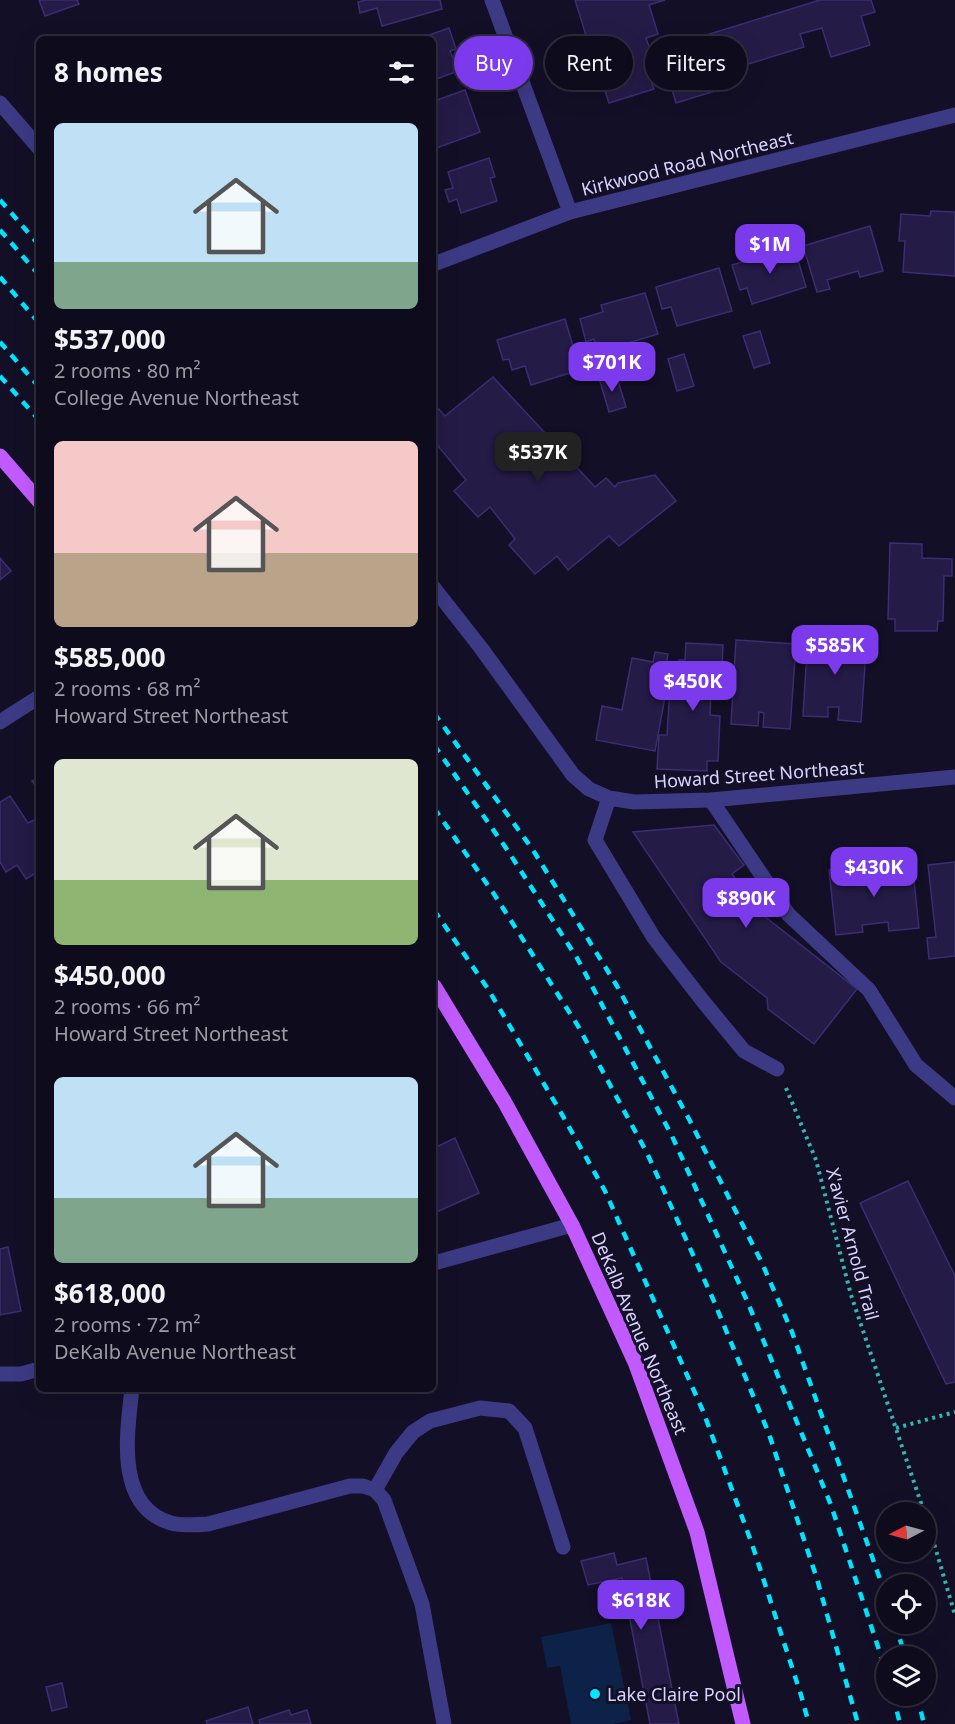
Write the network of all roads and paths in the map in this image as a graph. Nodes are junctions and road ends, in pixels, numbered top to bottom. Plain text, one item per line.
1 (492, 0) edge
2 (0, 103) edge
3 (955, 115) edge
4 (36, 145) edge
5 (570, 212) junction
6 (436, 263) edge
7 (0, 456) edge
8 (36, 498) edge
9 (436, 591) edge
10 (36, 699) edge
11 (0, 722) edge
12 (955, 777) edge
13 (609, 798) junction
14 (711, 801) junction
15 (436, 989) edge
16 (777, 1069) joint
17 (955, 1098) edge
18 (572, 1225) junction
19 (436, 1262) edge
20 (36, 1370) edge
21 (0, 1374) edge
22 (132, 1392) edge
23 (955, 1412) edge
24 (896, 1428) junction
25 (375, 1490) junction
26 (921, 1502) edge
27 (563, 1546) dead end
28 (936, 1551) edge
29 (955, 1615) edge
30 (444, 1724) edge
31 (743, 1724) edge

1 - 5 street
2 - 4 street
3 - 5 street, Kirkwood Road Northeast
5 - 6 street, Kirkwood Road Northeast
7 - 8 main road
9 - 13 street, Howard Street Northeast
10 - 11 street
12 - 14 street, Howard Street Northeast
13 - 14 street, Howard Street Northeast
13 - 16 street
14 - 17 street
15 - 18 main road, DeKalb Avenue Northeast
16 - 24 path, X'avier Arnold Trail
18 - 19 street
18 - 31 main road, DeKalb Avenue Northeast
20 - 21 street
22 - 25 street
23 - 24 path
24 - 26 path, X'avier Arnold Trail
25 - 27 street
25 - 30 street
28 - 29 path, X'avier Arnold Trail

